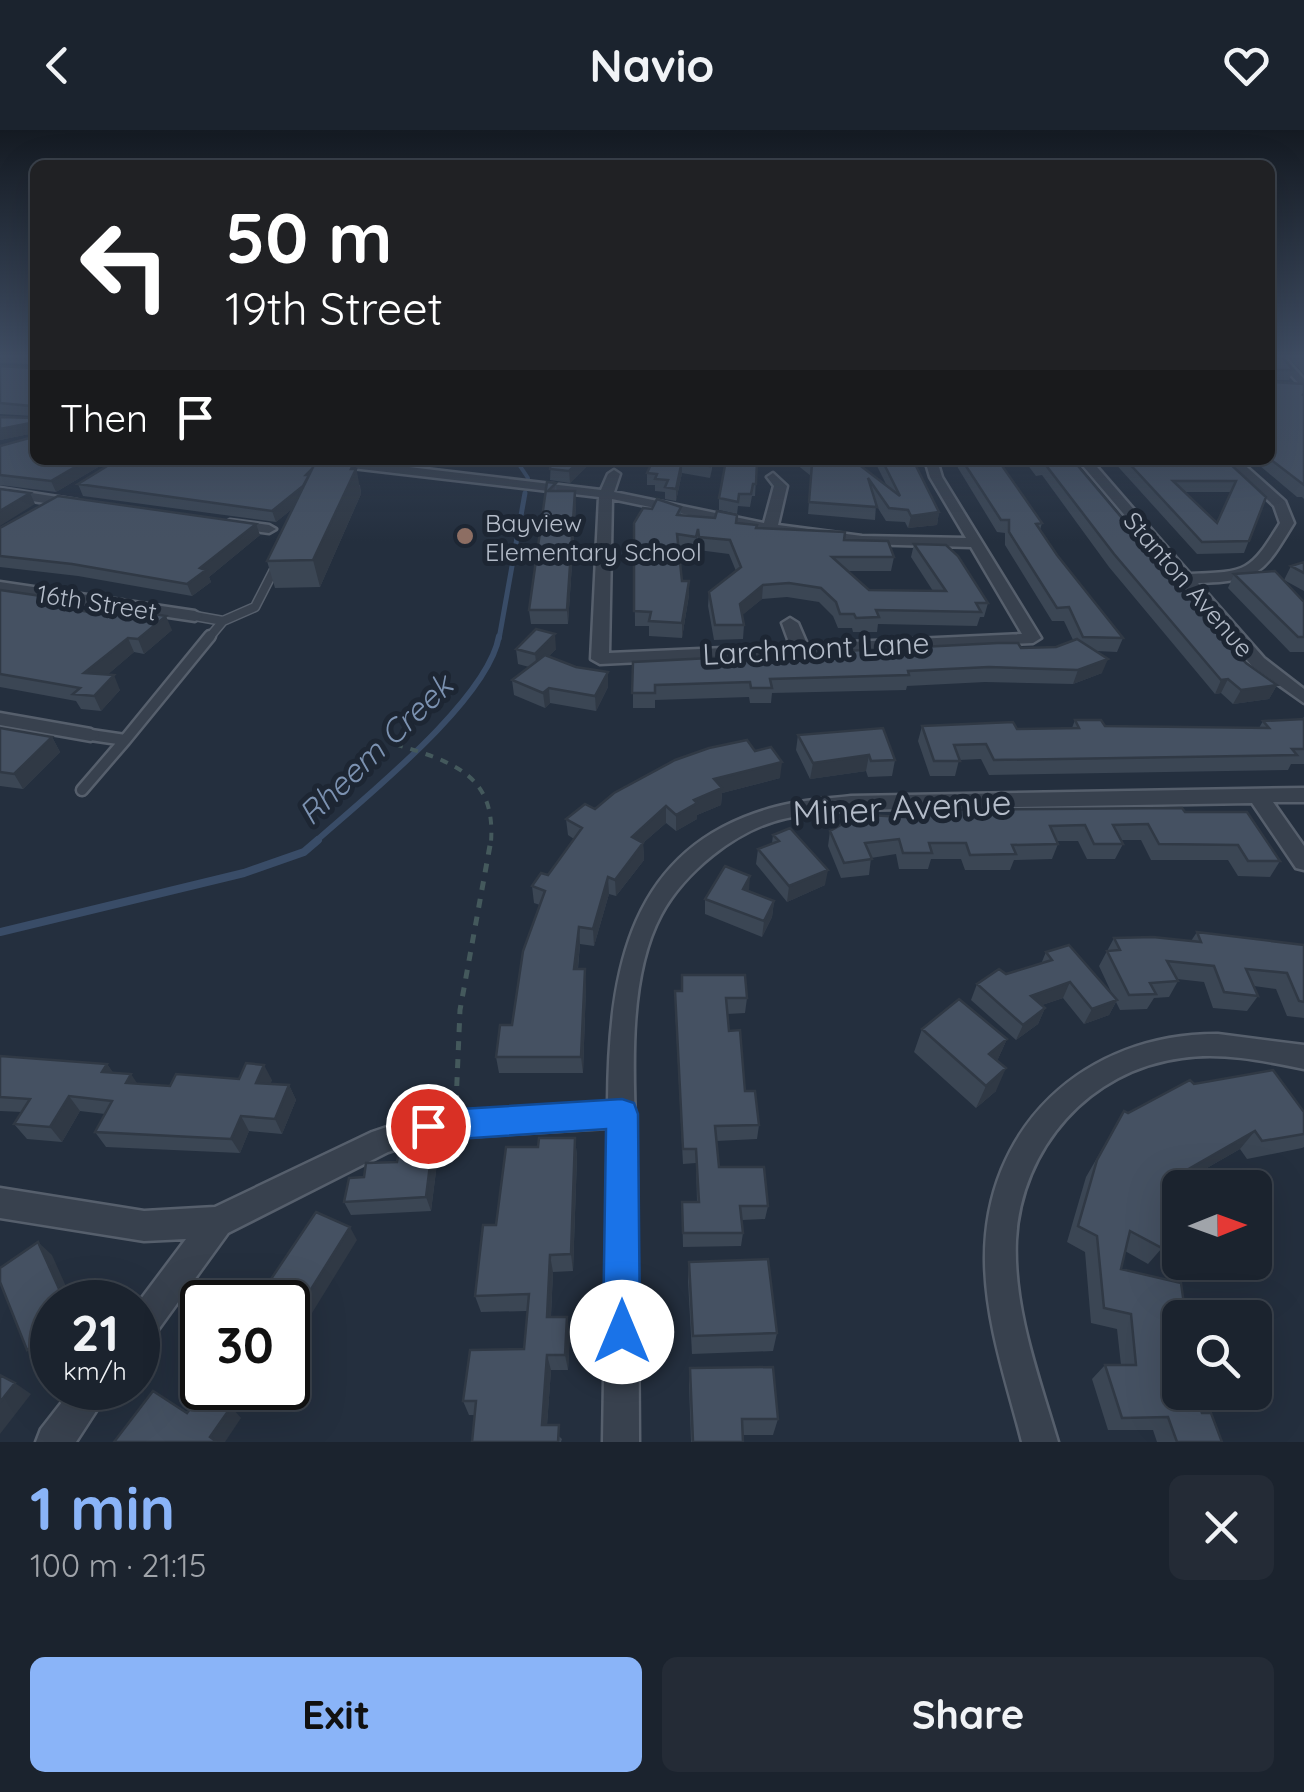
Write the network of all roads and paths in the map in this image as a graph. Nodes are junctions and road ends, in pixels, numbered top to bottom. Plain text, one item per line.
1 (360, 465) edge
2 (932, 465) edge
3 (1088, 465) edge
4 (1237, 465) edge
5 (614, 474) dead end
6 (773, 477) dead end
7 (74, 491) edge
8 (0, 492) edge
9 (606, 494) junction
10 (57, 501) junction
11 (96, 506) edge
12 (43, 510) edge
13 (211, 521) edge
14 (770, 528) junction
15 (276, 530) dead end
16 (975, 544) junction
17 (281, 555) edge
18 (1183, 579) junction
19 (0, 587) edge
20 (194, 616) joint
21 (224, 621) junction
22 (790, 623) dead end
23 (800, 648) junction
24 (1304, 698) edge
25 (0, 719) edge
26 (92, 735) joint
27 (125, 740) junction
28 (395, 744) dead end
29 (82, 790) dead end
30 (1304, 795) edge
31 (1259, 797) junction
32 (1304, 862) edge
33 (1304, 1057) edge
34 (622, 1114) junction
35 (457, 1124) junction
36 (0, 1203) edge
37 (217, 1222) junction
38 (160, 1299) edge
39 (78, 1410) edge
40 (54, 1442) edge
41 (621, 1442) edge
42 (1040, 1442) edge

1 - 9 street
2 - 16 street
3 - 18 street, Stanton Avenue
4 - 18 street
5 - 9 street
6 - 14 street
7 - 10 street
8 - 10 street
9 - 14 street
9 - 23 street, Larchmont Lane
10 - 11 street
10 - 12 street
13 - 15 street
14 - 16 street
16 - 23 street, Larchmont Lane
17 - 21 lane
18 - 24 street, Stanton Avenue
19 - 20 street, 16th Street
20 - 21 lane
21 - 27 lane
22 - 23 street
25 - 26 street
26 - 27 lane
27 - 29 lane
28 - 35 path
30 - 31 street, Miner Avenue
31 - 32 street
31 - 34 street, Miner Avenue
33 - 42 street
34 - 35 street
34 - 41 street, Miner Avenue
35 - 37 street
36 - 37 street
37 - 38 street
39 - 40 street

